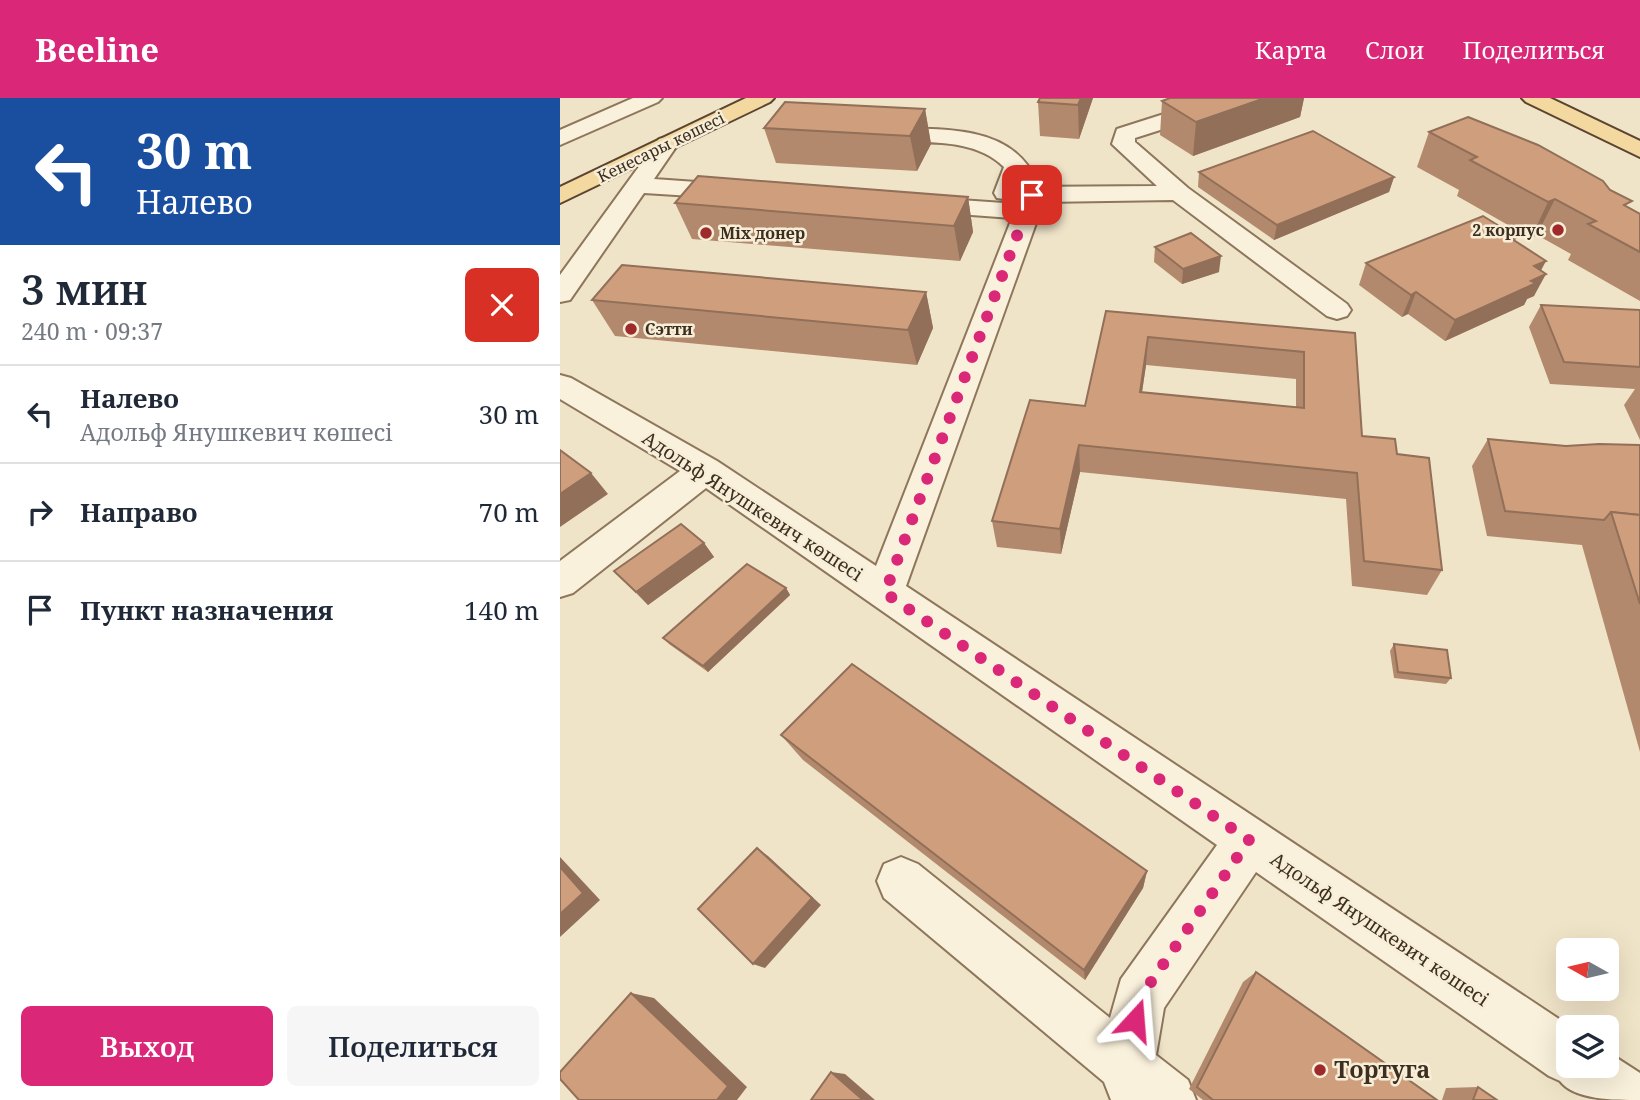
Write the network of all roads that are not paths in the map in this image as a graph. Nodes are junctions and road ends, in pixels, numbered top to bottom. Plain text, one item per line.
1 (651, 98) edge
2 (763, 98) edge
3 (1185, 98) edge
4 (1533, 98) edge
5 (1568, 98) edge
6 (1640, 132) edge
7 (854, 134) edge
8 (560, 138) edge
9 (667, 144) junction
10 (1640, 150) edge
11 (1016, 166) junction
12 (1041, 167) dead end
13 (638, 185) junction
14 (1179, 193) junction
15 (763, 194) edge
16 (560, 196) edge
17 (888, 202) edge
18 (1030, 203) junction
19 (560, 294) edge
20 (1337, 310) dead end
21 (560, 385) edge
22 (705, 470) junction
23 (560, 582) edge
24 (885, 593) junction
25 (1249, 840) junction
26 (901, 881) dead end
27 (1556, 1049) edge
28 (1599, 1078) edge
29 (1131, 1082) edge
30 (1168, 1100) edge
31 (1631, 1100) edge

1 - 8 street
2 - 9 main road, Кенесары көшесі
3 - 14 street
4 - 10 main road
5 - 6 main road
7 - 11 street
9 - 13 street
9 - 16 main road, Кенесары көшесі
11 - 12 street
11 - 18 street
13 - 15 street
13 - 19 street
14 - 18 street
14 - 20 street
17 - 18 street
18 - 24 street
21 - 22 street, Адольф Янушкевич көшесі
22 - 23 street
22 - 24 street, Адольф Янушкевич көшесі
24 - 25 street, Адольф Янушкевич көшесі
25 - 27 street, Адольф Янушкевич көшесі
25 - 29 street
26 - 29 street
28 - 31 street
29 - 30 street

